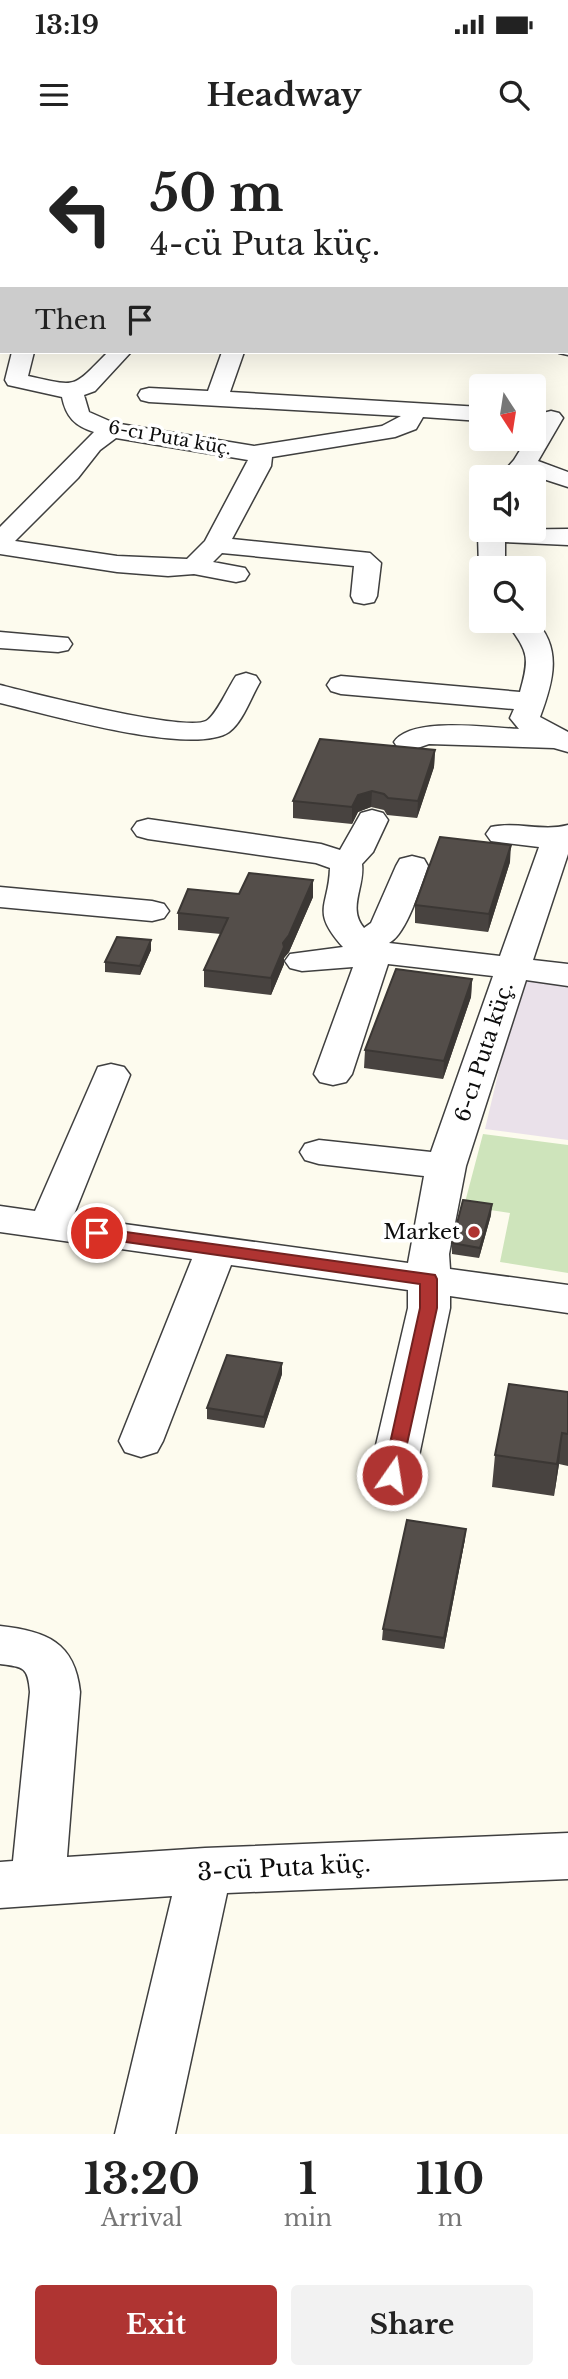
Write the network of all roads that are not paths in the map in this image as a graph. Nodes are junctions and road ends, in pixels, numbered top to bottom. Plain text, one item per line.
1 (22, 354) edge
2 (118, 354) edge
3 (232, 354) edge
4 (71, 392) junction
5 (149, 395) dead end
6 (216, 398) junction
7 (416, 410) junction
8 (469, 413) edge
9 (551, 418) edge
10 (112, 430) junction
11 (387, 432) junction
12 (254, 453) junction
13 (388, 457) dead end
14 (521, 465) edge
15 (546, 476) edge
16 (568, 480) edge
17 (546, 536) edge
18 (568, 537) edge
19 (0, 544) edge
20 (216, 545) junction
21 (194, 566) junction
22 (236, 574) dead end
23 (364, 596) dead end
24 (530, 633) edge
25 (0, 640) edge
26 (58, 644) dead end
27 (246, 682) dead end
28 (568, 683) edge
29 (341, 685) dead end
30 (535, 692) junction
31 (0, 694) edge
32 (561, 741) edge
33 (409, 742) dead end
34 (372, 820) dead end
35 (169, 824) dead end
36 (502, 834) dead end
37 (564, 837) edge
38 (345, 862) junction
39 (412, 866) dead end
40 (0, 897) edge
41 (152, 911) dead end
42 (365, 947) junction
43 (302, 961) dead end
44 (511, 968) junction
45 (568, 975) edge
46 (333, 1074) dead end
47 (111, 1075) dead end
48 (319, 1152) dead end
49 (446, 1166) junction
50 (0, 1219) edge
51 (49, 1227) junction
52 (216, 1250) junction
53 (429, 1279) junction
54 (568, 1298) edge
55 (141, 1441) dead end
56 (392, 1475) dead end
57 (0, 1645) edge
58 (568, 1856) edge
59 (205, 1871) junction
60 (19, 1884) edge
61 (145, 2134) edge

1 - 4 street
2 - 4 street
3 - 6 street
4 - 10 street, 6-cı Puta küç.
5 - 6 street
6 - 7 street
7 - 8 street
7 - 11 street
9 - 14 street
10 - 12 street, 6-cı Puta küç.
10 - 19 street
11 - 12 street
11 - 13 street
12 - 20 street, 6-cı Puta küç.
15 - 16 street
17 - 18 street
19 - 21 street
20 - 21 street, 6-cı Puta küç.
20 - 23 street
21 - 22 street
24 - 30 street
25 - 26 street
27 - 31 street
28 - 30 street
29 - 30 street
30 - 32 street
32 - 33 street
34 - 38 street
35 - 38 street
36 - 37 street
37 - 44 street, 6-cı Puta küç.
38 - 42 street
39 - 42 street
40 - 41 street
42 - 43 street
42 - 44 street
42 - 46 street
44 - 45 street
44 - 49 street, 6-cı Puta küç.
47 - 51 street
48 - 49 street
49 - 53 street, 6-cı Puta küç.
50 - 51 street
51 - 52 street
52 - 53 street
52 - 55 street
53 - 54 street
53 - 56 street, 6-cı Puta küç.
57 - 60 street
58 - 59 street, 3-cü Puta küç.
59 - 60 street, 3-cü Puta küç.
59 - 61 street

